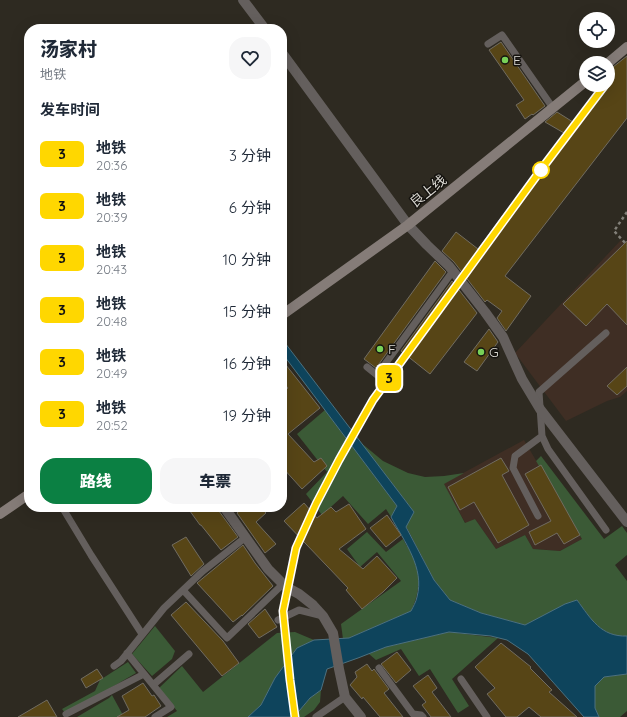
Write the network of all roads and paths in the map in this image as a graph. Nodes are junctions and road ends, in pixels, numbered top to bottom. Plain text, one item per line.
1 (244, 0) edge
2 (261, 24) edge
3 (488, 44) dead end
4 (627, 47) edge
5 (615, 57) edge
6 (287, 59) edge
7 (579, 88) edge
8 (553, 108) junction
9 (627, 212) edge
10 (408, 225) junction
11 (627, 245) edge
12 (453, 271) junction
13 (287, 311) edge
14 (606, 333) dead end
15 (367, 368) dead end
16 (540, 409) junction
17 (542, 436) junction
18 (24, 497) edge
19 (65, 512) edge
20 (230, 512) edge
21 (0, 514) edge
22 (538, 516) dead end
23 (627, 522) edge
24 (606, 530) dead end
25 (246, 537) junction
26 (283, 584) junction
27 (183, 590) junction
28 (323, 616) junction
29 (278, 620) dead end
30 (142, 634) junction
31 (127, 653) junction
32 (189, 654) dead end
33 (114, 666) dead end
34 (379, 668) dead end
35 (144, 674) junction
36 (461, 680) dead end
37 (153, 685) junction
38 (345, 697) junction
39 (66, 714) dead end
40 (155, 717) edge
41 (316, 717) edge
42 (361, 717) edge
43 (422, 717) edge
44 (487, 717) edge

1 - 2 street
3 - 8 lane
4 - 5 street
6 - 10 street
7 - 8 street, 良上线
8 - 10 street, 良上线
9 - 11 path
10 - 12 street
10 - 13 street, 良上线
12 - 15 lane
12 - 16 street
14 - 16 lane
16 - 17 lane
16 - 23 street
17 - 22 lane
17 - 24 lane
18 - 21 street
19 - 30 lane
20 - 25 street
25 - 26 street
25 - 27 lane
26 - 27 lane
26 - 28 street
27 - 30 lane
28 - 29 lane
28 - 38 street
30 - 31 lane
31 - 33 lane
31 - 35 lane
32 - 37 lane
34 - 43 lane
35 - 37 lane
35 - 39 lane
36 - 44 lane
37 - 40 lane
38 - 41 lane
38 - 42 street

